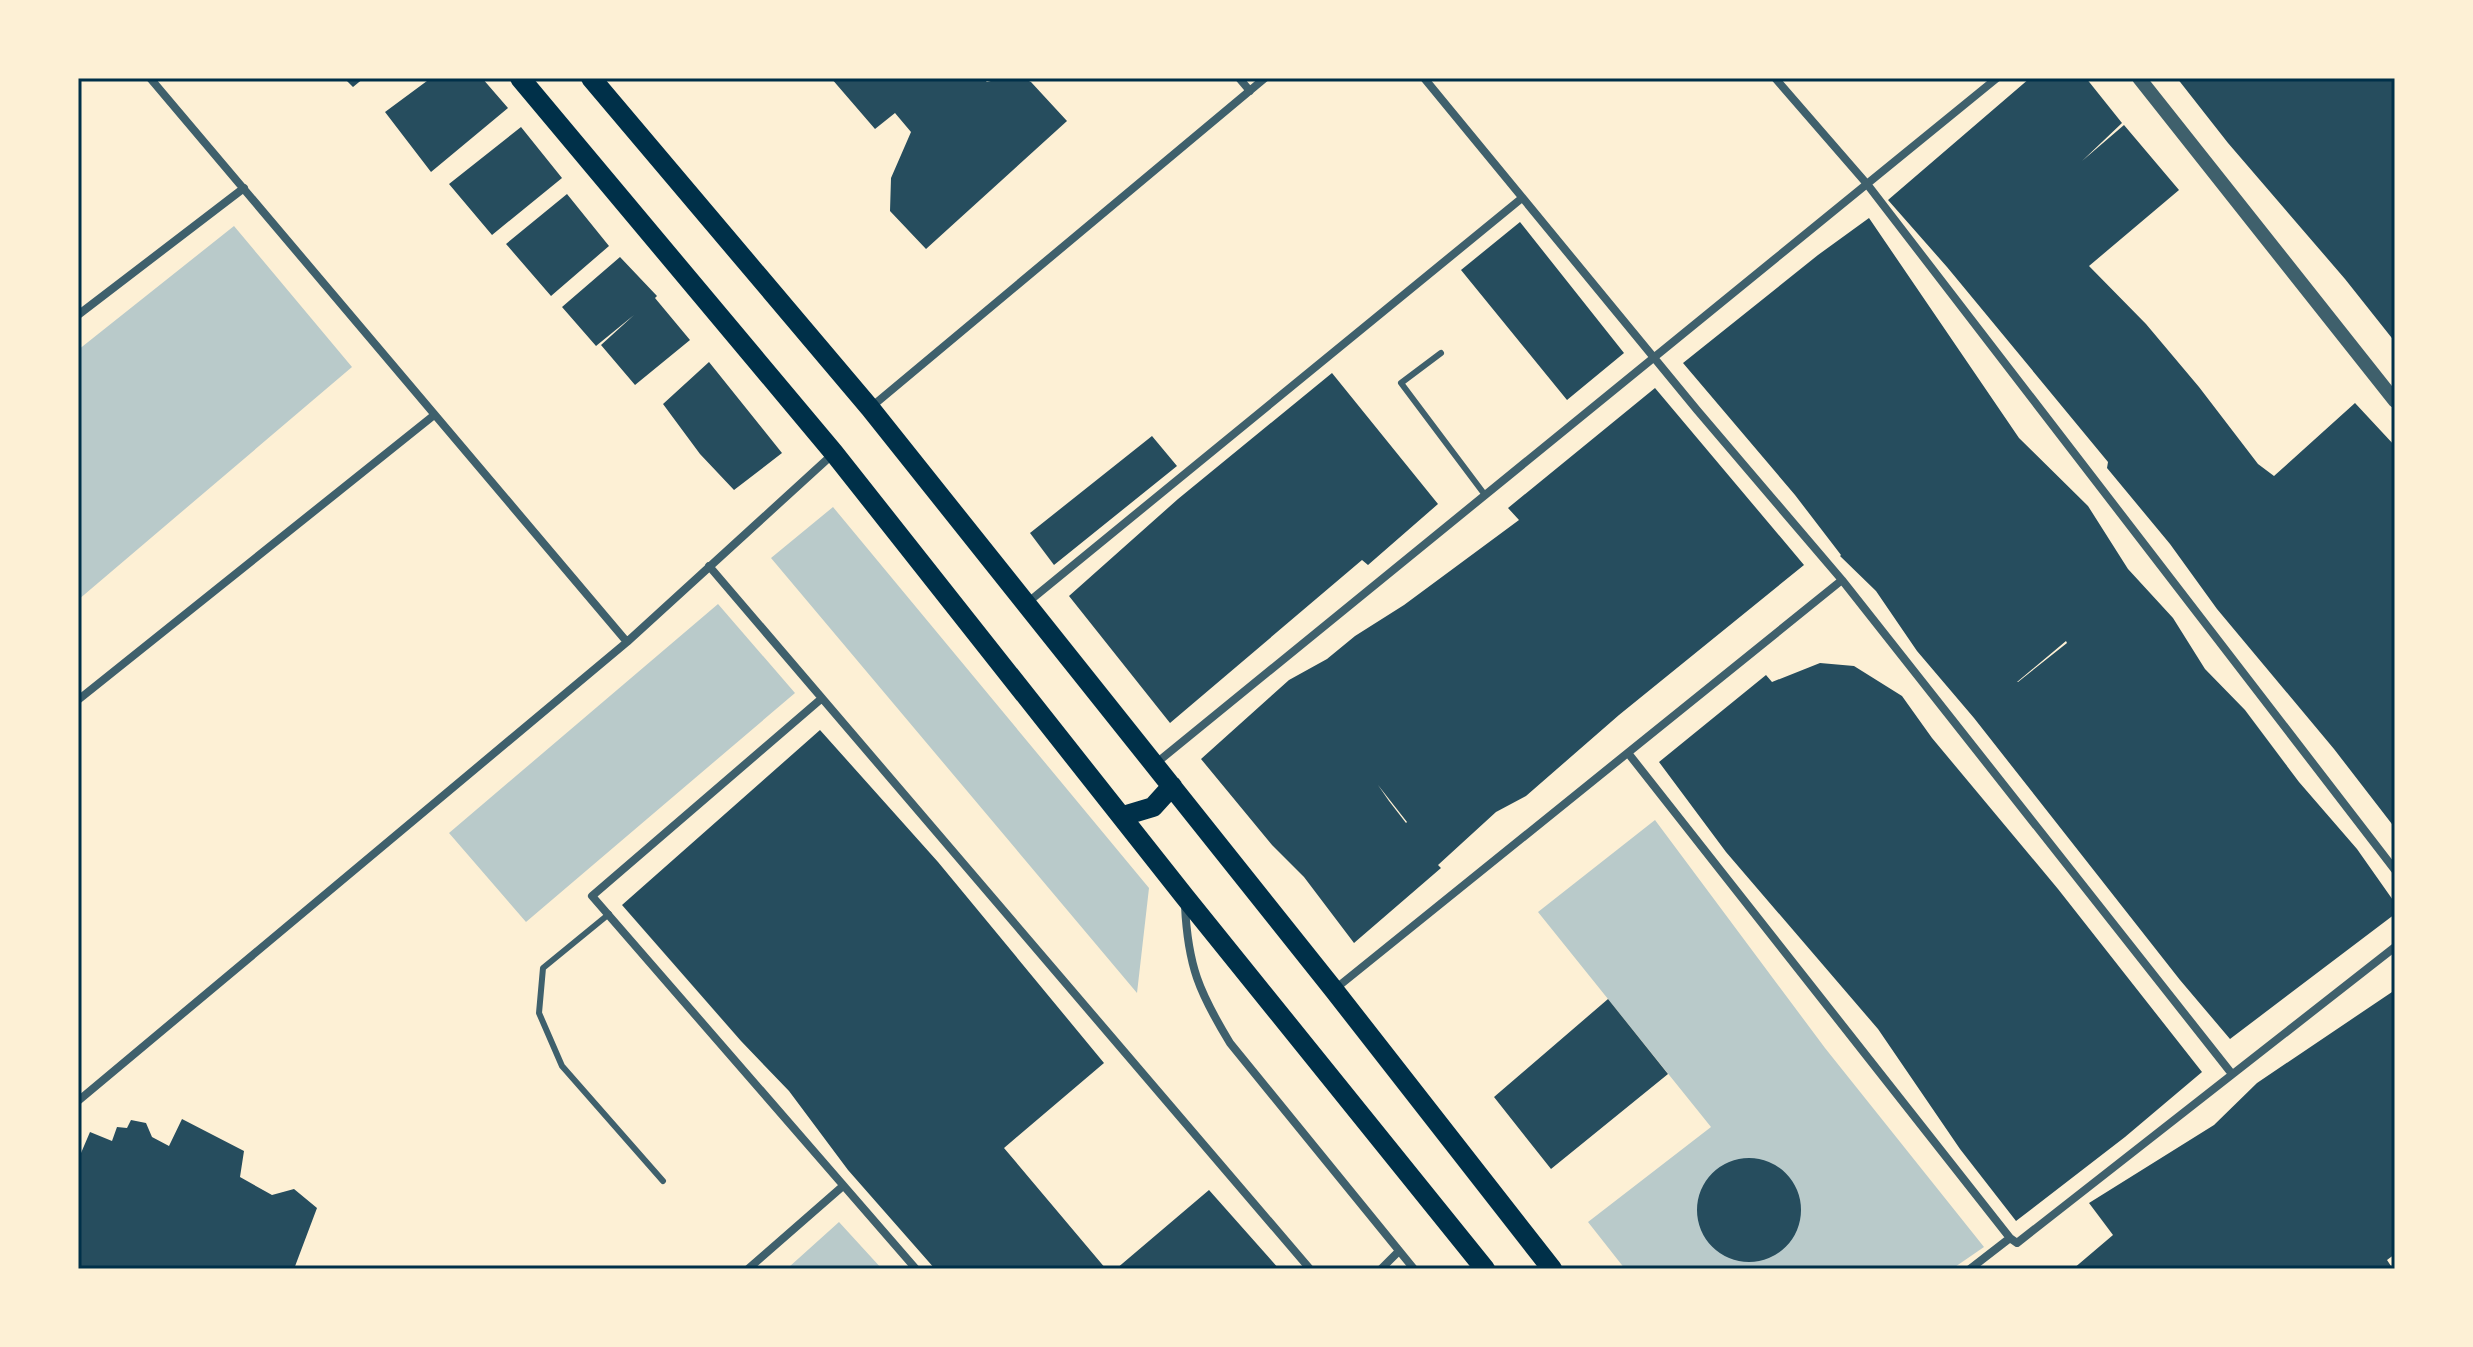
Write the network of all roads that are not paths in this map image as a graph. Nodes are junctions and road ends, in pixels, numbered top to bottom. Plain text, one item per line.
1 (150, 78) edge
2 (520, 78) edge
3 (591, 78) edge
4 (1239, 78) edge
5 (1265, 78) edge
6 (1424, 78) edge
7 (1775, 78) edge
8 (1997, 78) edge
9 (2139, 78) edge
10 (1250, 91) junction
11 (1867, 184) junction
12 (244, 188) junction
13 (1522, 198) junction
14 (78, 315) edge
15 (1441, 353) dead end
16 (1654, 358) junction
17 (2395, 401) edge
18 (870, 408) junction
19 (433, 416) junction
20 (834, 453) junction
21 (1485, 495) junction
22 (709, 566) junction
23 (1842, 580) junction
24 (1026, 603) junction
25 (627, 642) junction
26 (821, 699) junction
27 (78, 700) edge
28 (1628, 753) junction
29 (1155, 765) junction
30 (1172, 786) junction
31 (1123, 816) junction
32 (2395, 870) edge
33 (1185, 897) junction
34 (609, 914) junction
35 (2395, 947) edge
36 (1334, 990) junction
37 (2232, 1074) junction
38 (78, 1101) edge
39 (663, 1181) dead end
40 (843, 1186) junction
41 (2013, 1241) junction
42 (1399, 1251) junction
43 (748, 1269) edge
44 (916, 1269) edge
45 (1310, 1269) edge
46 (1381, 1269) edge
47 (1414, 1269) edge
48 (1485, 1269) edge
49 (1552, 1269) edge
50 (1970, 1269) edge

1 - 12 street
2 - 20 main road
3 - 18 main road
4 - 10 street
5 - 10 street
6 - 13 street
7 - 11 street
8 - 11 street
9 - 17 street
10 - 18 street
11 - 16 street
11 - 32 street
12 - 14 street
12 - 19 street
13 - 16 street
13 - 24 street
15 - 21 lane
16 - 21 street
16 - 23 street
18 - 24 main road
19 - 25 street
19 - 27 street
20 - 22 street
20 - 31 main road
21 - 29 street
22 - 25 street
22 - 26 street
23 - 28 street
23 - 37 street
24 - 29 main road
25 - 38 street
26 - 34 street
26 - 45 street
28 - 36 street
28 - 41 street
29 - 30 main road
30 - 31 main road
30 - 36 main road
31 - 33 main road
33 - 42 street
33 - 48 main road
34 - 39 lane
34 - 40 street
35 - 37 street
36 - 49 main road
37 - 41 street
40 - 43 street
40 - 44 street
41 - 50 street
42 - 46 street
42 - 47 street

